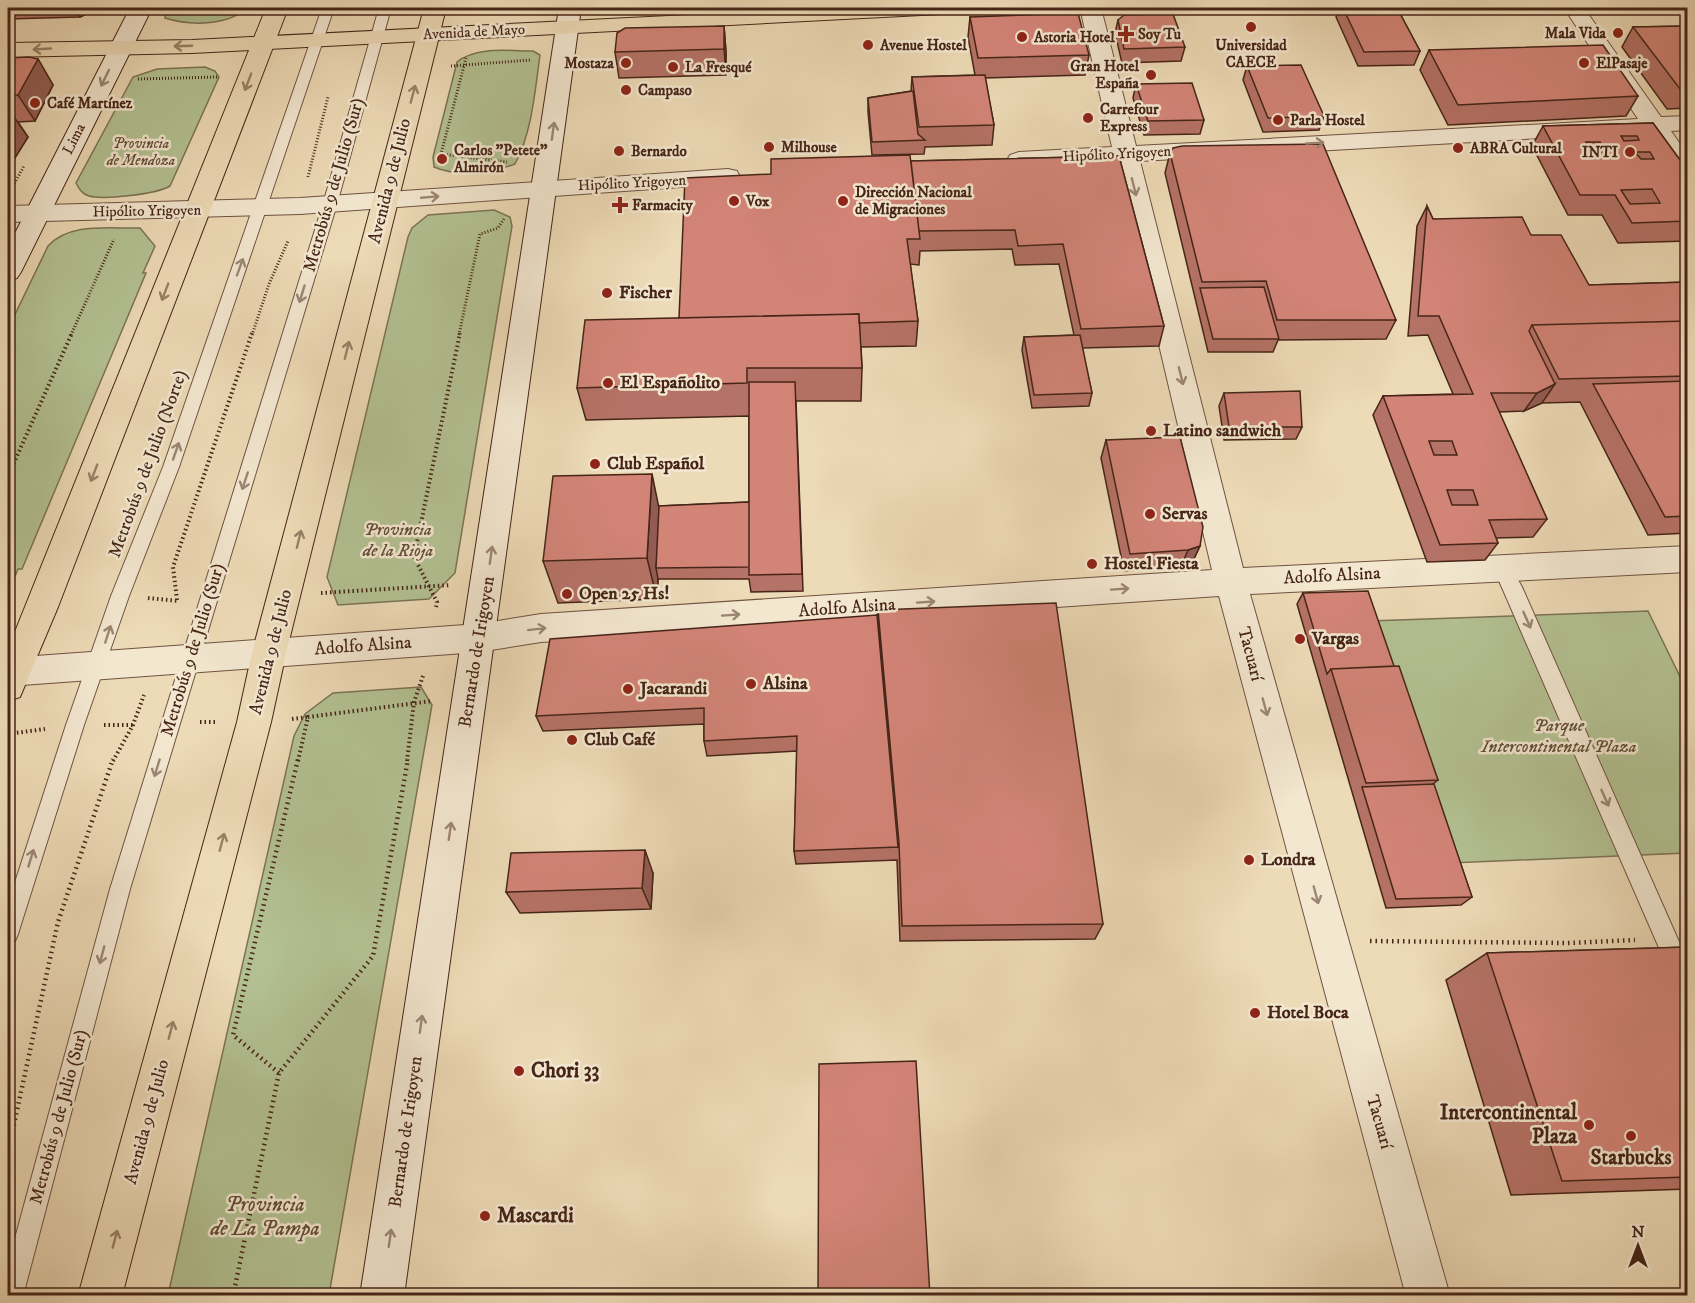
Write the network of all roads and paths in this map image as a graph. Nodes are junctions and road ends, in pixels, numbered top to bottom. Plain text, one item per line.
1 (141, 8) edge
2 (277, 8) edge
3 (328, 8) edge
4 (385, 8) edge
5 (435, 8) edge
6 (941, 8) edge
7 (1090, 8) edge
8 (1354, 8) edge
9 (1574, 8) edge
10 (1323, 9) edge
11 (1279, 11) dead end
12 (1228, 13) dead end
13 (569, 17) edge
14 (469, 33) junction
15 (428, 35) junction
16 (377, 36) junction
17 (339, 37) junction
18 (316, 38) junction
19 (262, 42) junction
20 (119, 48) junction
21 (8, 50) edge
22 (1688, 123) edge
23 (1655, 125) junction
24 (1126, 154) junction
25 (28, 158) dead end
26 (995, 161) edge
27 (1688, 174) edge
28 (746, 176) edge
29 (12, 188) dead end
30 (544, 188) junction
31 (503, 191) junction
32 (386, 200) junction
33 (330, 204) junction
34 (300, 206) junction
35 (260, 207) junction
36 (198, 210) junction
37 (36, 213) junction
38 (8, 214) edge
39 (115, 238) dead end
40 (8, 272) edge
41 (8, 476) edge
42 (1688, 559) edge
43 (1502, 567) junction
44 (1231, 582) junction
45 (479, 638) junction
46 (429, 642) junction
47 (269, 653) junction
48 (190, 659) junction
49 (155, 661) junction
50 (97, 665) junction
51 (10, 677) edge
52 (469, 700) junction
53 (414, 702) junction
54 (8, 934) edge
55 (1666, 938) junction
56 (1329, 942) junction
57 (1688, 988) edge
58 (279, 1073) junction
59 (8, 1152) edge
60 (11, 1296) edge
61 (100, 1296) edge
62 (233, 1296) edge
63 (382, 1296) edge
64 (1428, 1296) edge

1 - 20 street, Lima
2 - 19 main road
3 - 18 lane, Metrobús 9 de Julio (Norte)
4 - 16 lane, Metrobús 9 de Julio (Sur)
5 - 15 main road, Avenida 9 de Julio
6 - 13 main road, Avenida de Mayo
7 - 24 street, Tacuarí
8 - 10 path
9 - 23 street
11 - 12 path
13 - 14 main road, Avenida de Mayo
30 -> 13 street, Bernardo de Irigoyen
14 - 15 main road, Avenida de Mayo
14 - 31 path
15 - 16 main road, Avenida de Mayo
32 -> 15 main road, Avenida 9 de Julio
16 - 17 main road, Avenida de Mayo
16 - 33 lane, Metrobús 9 de Julio (Sur)
17 - 18 main road, Avenida de Mayo
17 - 34 path
18 - 19 main road, Avenida de Mayo
18 - 35 lane, Metrobús 9 de Julio (Norte)
19 -> 20 main road, Avenida de Mayo
19 -> 36 main road
20 -> 21 main road, Avenida de Mayo
20 -> 37 street, Lima
22 - 23 street, Hipólito Yrigoyen
24 -> 23 street, Hipólito Yrigoyen
23 - 27 street
24 - 26 street, Hipólito Yrigoyen
24 -> 44 street, Tacuarí
25 - 29 path
28 - 30 street, Hipólito Yrigoyen
30 - 31 street, Hipólito Yrigoyen
45 -> 30 street, Bernardo de Irigoyen
32 -> 31 street, Hipólito Yrigoyen
31 - 46 path
32 - 33 street, Hipólito Yrigoyen
47 -> 32 main road, Avenida 9 de Julio
33 - 34 street, Hipólito Yrigoyen
33 -> 48 lane, Metrobús 9 de Julio (Sur)
34 - 35 street, Hipólito Yrigoyen
34 - 49 path
35 - 36 street, Hipólito Yrigoyen
50 -> 35 lane, Metrobús 9 de Julio (Norte)
36 - 37 street, Hipólito Yrigoyen
36 -> 51 main road
37 - 38 street, Hipólito Yrigoyen
37 - 40 street, Lima
39 - 41 path
42 - 43 street, Adolfo Alsina
43 - 44 street, Adolfo Alsina
43 -> 55 lane
45 -> 44 street, Adolfo Alsina
44 -> 56 street, Tacuarí
45 - 46 street, Adolfo Alsina
45 - 52 street, Bernardo de Irigoyen
46 - 47 street, Adolfo Alsina
46 - 53 path
47 - 48 street, Adolfo Alsina
61 -> 47 main road, Avenida 9 de Julio
48 - 49 street, Adolfo Alsina
48 -> 60 lane, Metrobús 9 de Julio (Sur)
49 - 50 street, Adolfo Alsina
49 - 59 path
50 - 51 street, Adolfo Alsina
54 -> 50 lane, Metrobús 9 de Julio (Norte)
52 - 53 path
63 -> 52 street, Bernardo de Irigoyen
53 - 58 path
53 - 58 path
55 - 56 path
55 - 57 lane
56 - 64 street, Tacuarí
58 - 62 path

